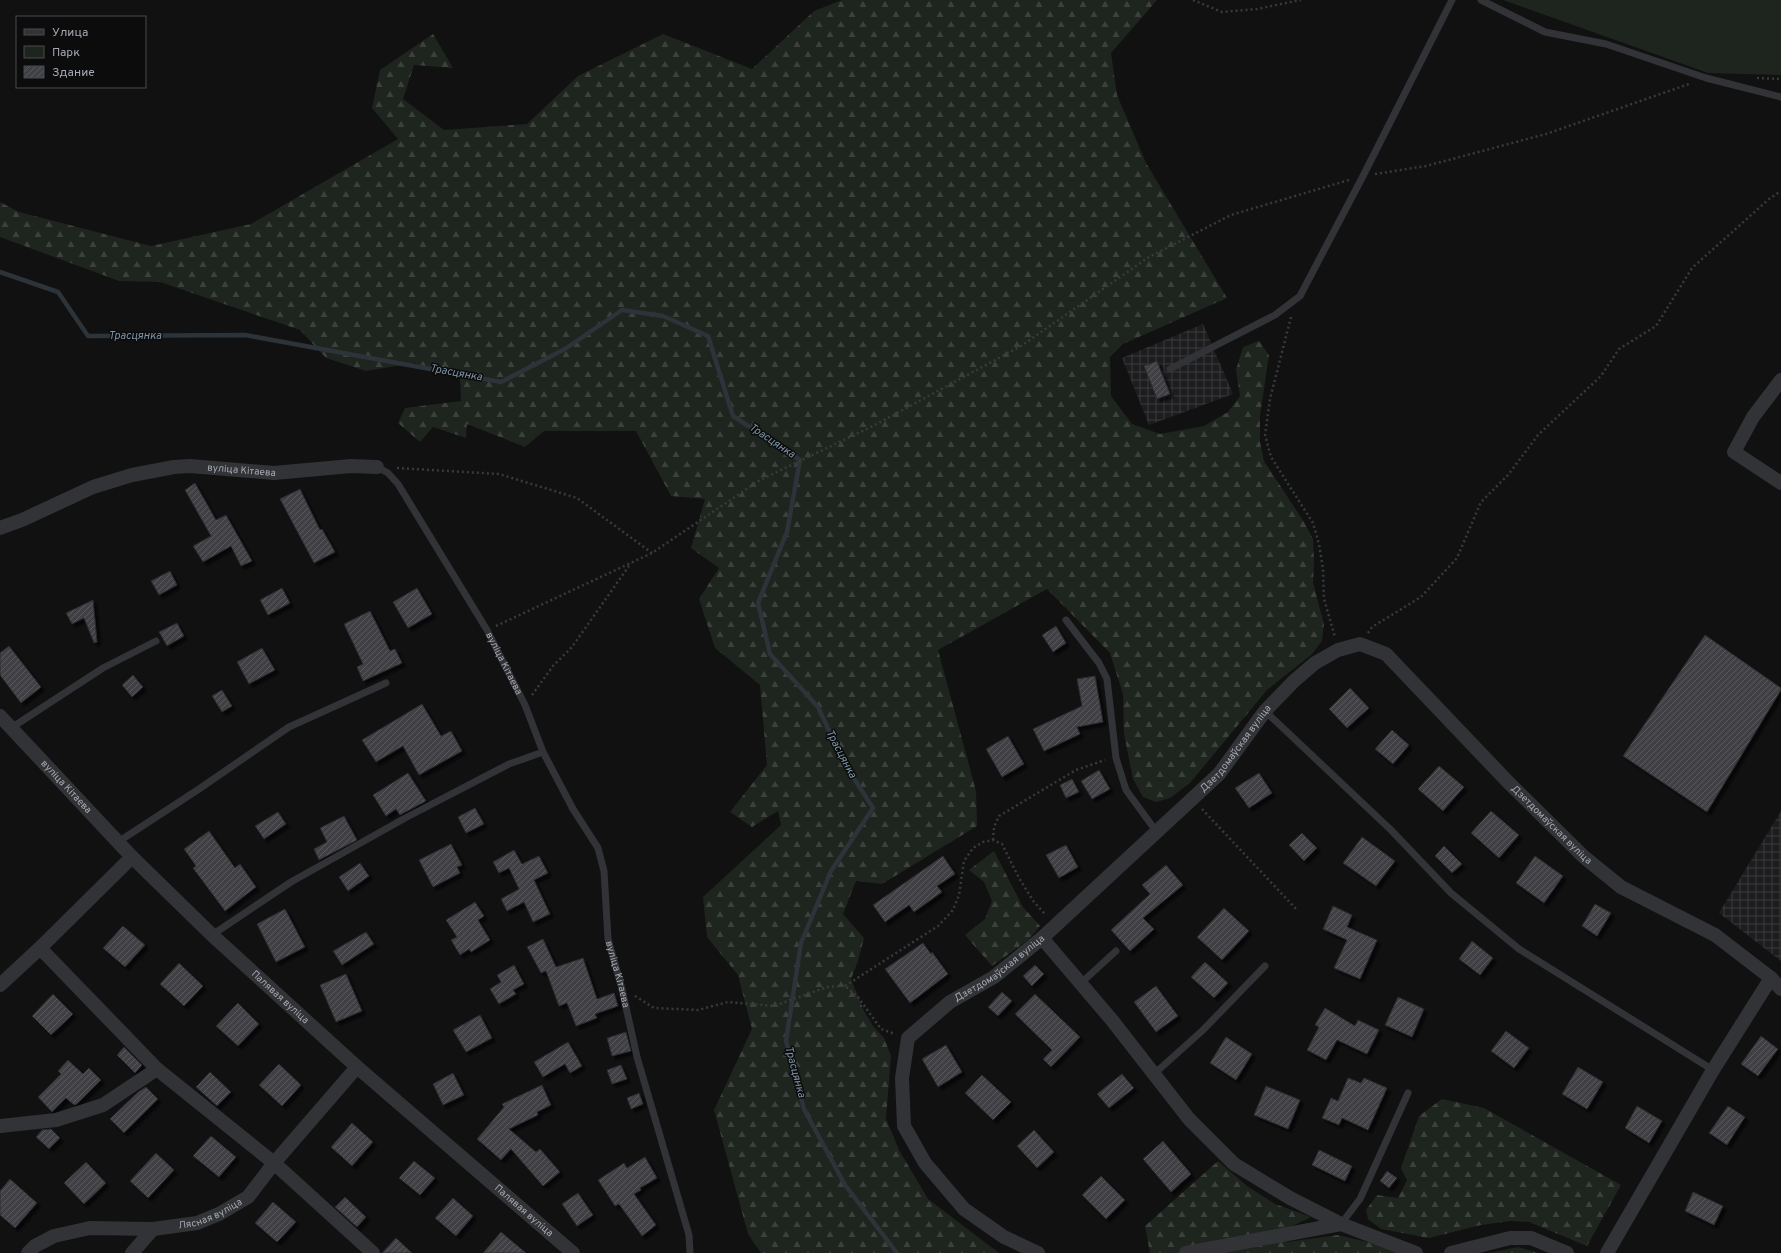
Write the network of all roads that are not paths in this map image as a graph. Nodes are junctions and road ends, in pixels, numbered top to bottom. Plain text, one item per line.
1 (1452, 0) edge
2 (1481, 0) edge
3 (1781, 97) edge
4 (1170, 369) dead end
5 (1781, 380) edge
6 (377, 467) joint
7 (1781, 483) edge
8 (0, 528) edge
9 (1066, 620) dead end
10 (156, 641) dead end
11 (386, 683) dead end
12 (1265, 711) junction
13 (0, 716) edge
14 (11, 728) junction
15 (543, 752) junction
16 (1156, 831) junction
17 (118, 842) junction
18 (132, 856) junction
19 (212, 935) junction
20 (1042, 938) junction
21 (40, 948) junction
22 (1116, 951) dead end
23 (1265, 966) dead end
24 (1771, 978) junction
25 (1081, 983) junction
26 (0, 985) edge
27 (1781, 990) edge
28 (357, 1067) junction
29 (158, 1069) junction
30 (1713, 1070) junction
31 (1154, 1074) junction
32 (1408, 1093) dead end
33 (0, 1126) edge
34 (274, 1164) junction
35 (1341, 1224) junction
36 (153, 1229) junction
37 (28, 1253) edge
38 (132, 1253) edge
39 (373, 1253) edge
40 (573, 1253) edge
41 (690, 1253) edge
42 (1038, 1253) edge
43 (1186, 1253) edge
44 (1416, 1253) edge
45 (1451, 1253) edge
46 (1567, 1253) edge
47 (1607, 1253) edge

1 - 4 lane
2 - 3 lane
5 - 7 street
6 - 8 street, вуліца Кітаева
6 - 15 lane, вуліца Кітаева
9 - 16 lane
10 - 14 lane
11 - 17 lane
12 - 16 street, Дзетдомаўская вуліца
12 - 24 street, Дзетдомаўская вуліца
12 - 30 lane
13 - 14 street, вуліца Кітаева
14 - 17 street, вуліца Кітаева
15 - 19 lane
15 - 41 lane, вуліца Кітаева
16 - 20 street, Дзетдомаўская вуліца
17 - 18 street, вуліца Кітаева
18 - 19 street, Палявая вуліца
18 - 21 street
19 - 28 street, Палявая вуліца
20 - 25 street
20 - 42 street, Дзетдомаўская вуліца
21 - 26 street
21 - 29 street
22 - 25 lane
23 - 31 lane
24 - 27 street, Дзетдомаўская вуліца
24 - 30 street
25 - 31 street
28 - 34 street, Лясная вуліца
28 - 40 street, Палявая вуліца
29 - 33 street
29 - 34 street
30 - 47 street
31 - 35 street
32 - 35 lane
34 - 36 street, Лясная вуліца
34 - 39 street
35 - 43 street
35 - 44 street
36 - 37 street, Лясная вуліца
36 - 38 street
45 - 46 street

